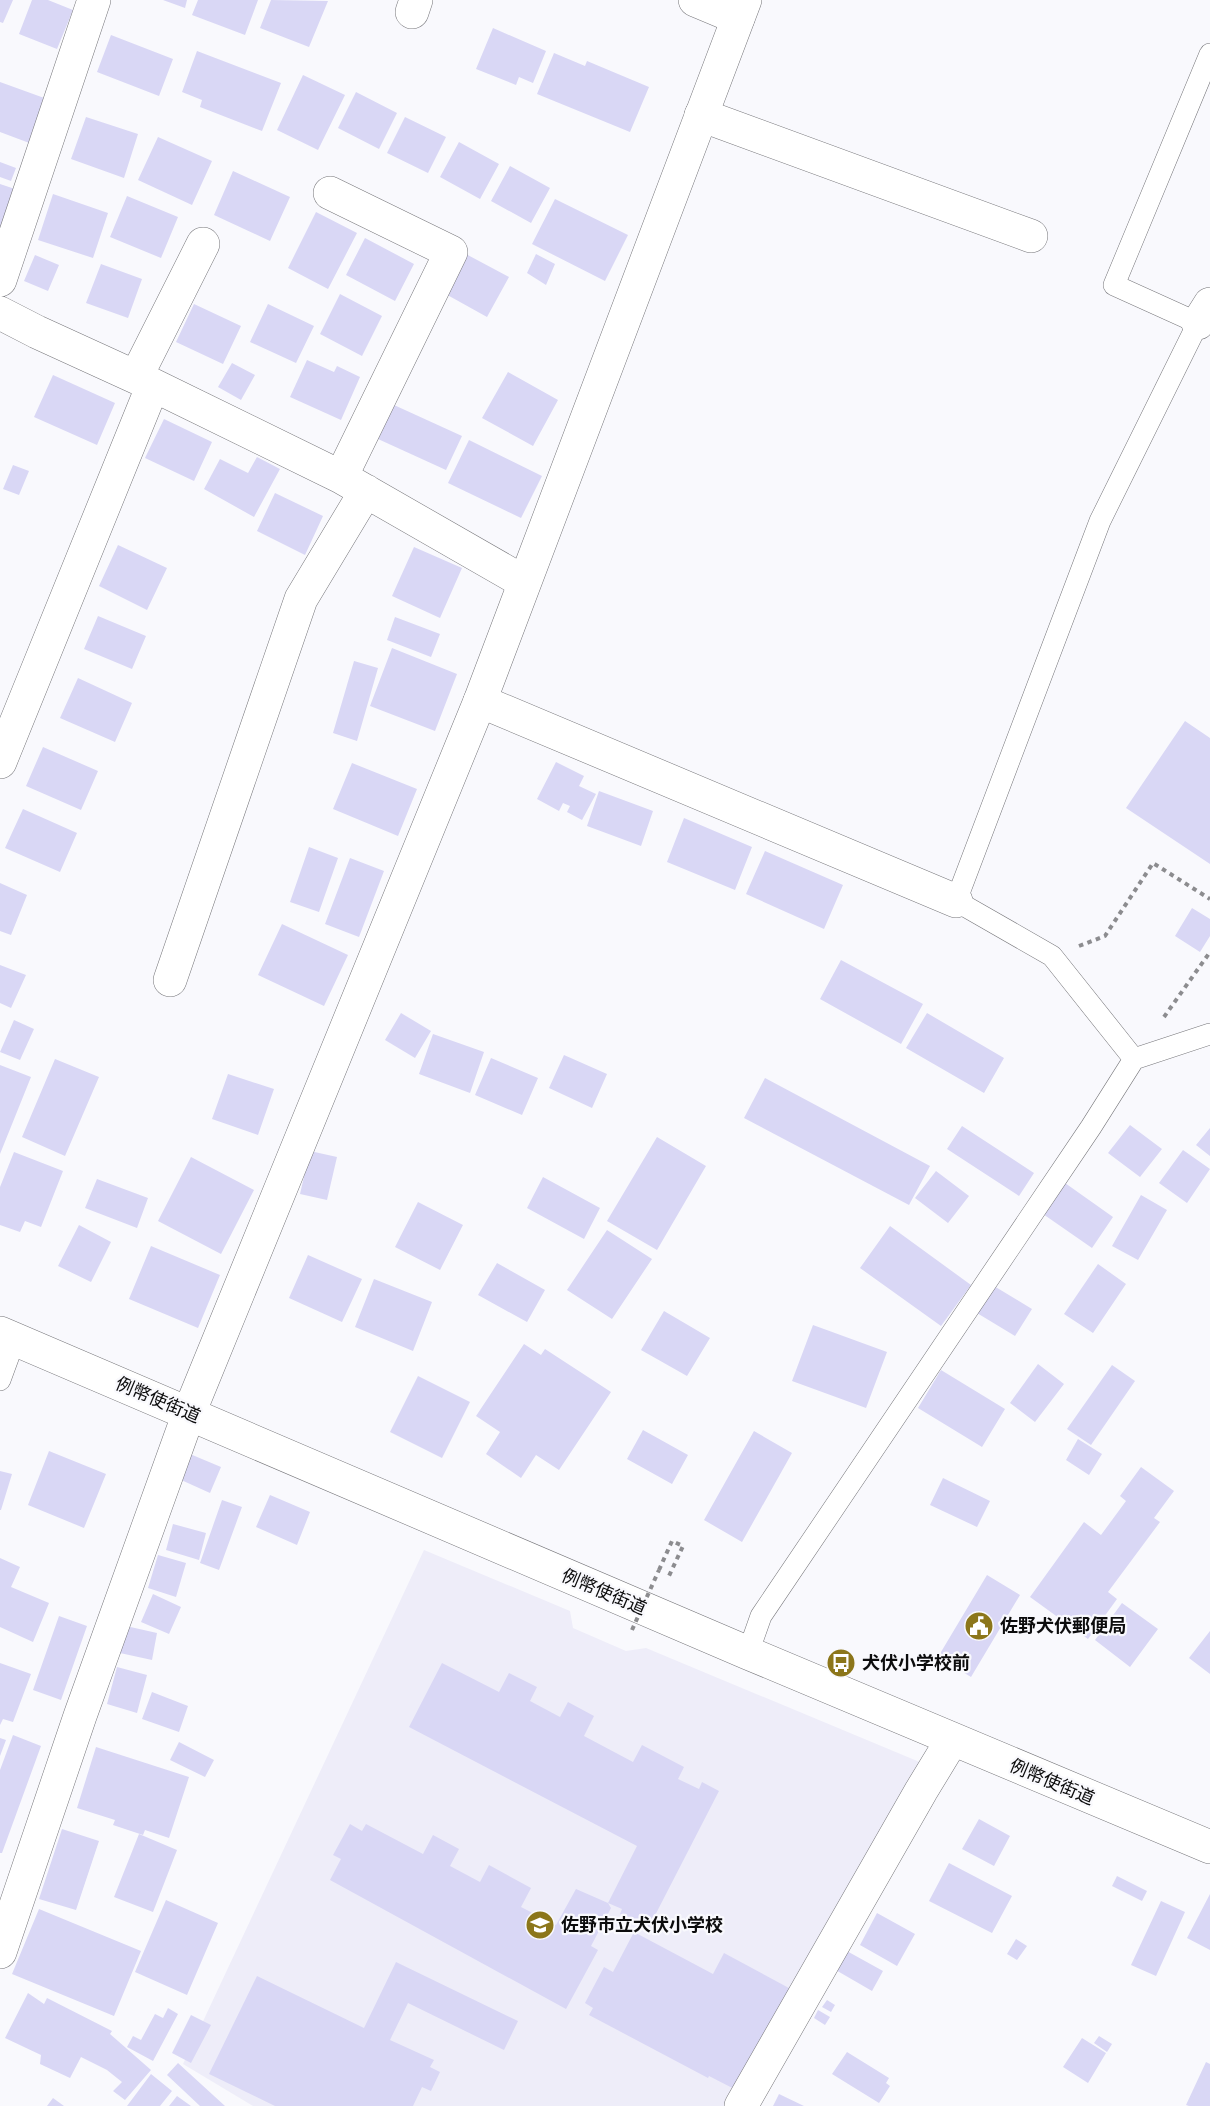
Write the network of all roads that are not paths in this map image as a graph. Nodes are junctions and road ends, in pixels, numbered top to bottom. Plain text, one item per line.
1 (94, 0) edge
2 (695, 0) edge
3 (741, 9) edge
4 (1210, 54) edge
5 (701, 115) junction
6 (330, 193) dead end
7 (1031, 236) dead end
8 (203, 244) dead end
9 (0, 280) edge
10 (0, 313) edge
11 (1204, 314) edge
12 (144, 381) junction
13 (353, 484) junction
14 (524, 582) junction
15 (480, 701) junction
16 (0, 762) edge
17 (956, 901) junction
18 (170, 980) dead end
19 (1210, 1034) edge
20 (1134, 1059) junction
21 (8, 1336) edge
22 (0, 1380) edge
23 (189, 1413) junction
24 (748, 1653) junction
25 (952, 1740) junction
26 (1210, 1848) edge
27 (0, 1952) edge
28 (741, 2106) edge

1 - 9 street
2 - 3 street
3 - 5 street
4 - 11 lane
5 - 7 street
5 - 14 street
6 - 13 street
8 - 12 street
10 - 12 street
11 - 17 lane
12 - 13 street
12 - 16 street
13 - 14 street
13 - 18 street
14 - 15 street
15 - 17 street
15 - 23 street
17 - 20 lane
19 - 20 lane
20 - 24 lane
21 - 22 lane
21 - 23 street, 例幣使街道
23 - 24 street, 例幣使街道
23 - 27 street
24 - 25 street, 例幣使街道
25 - 26 street, 例幣使街道
25 - 28 street

